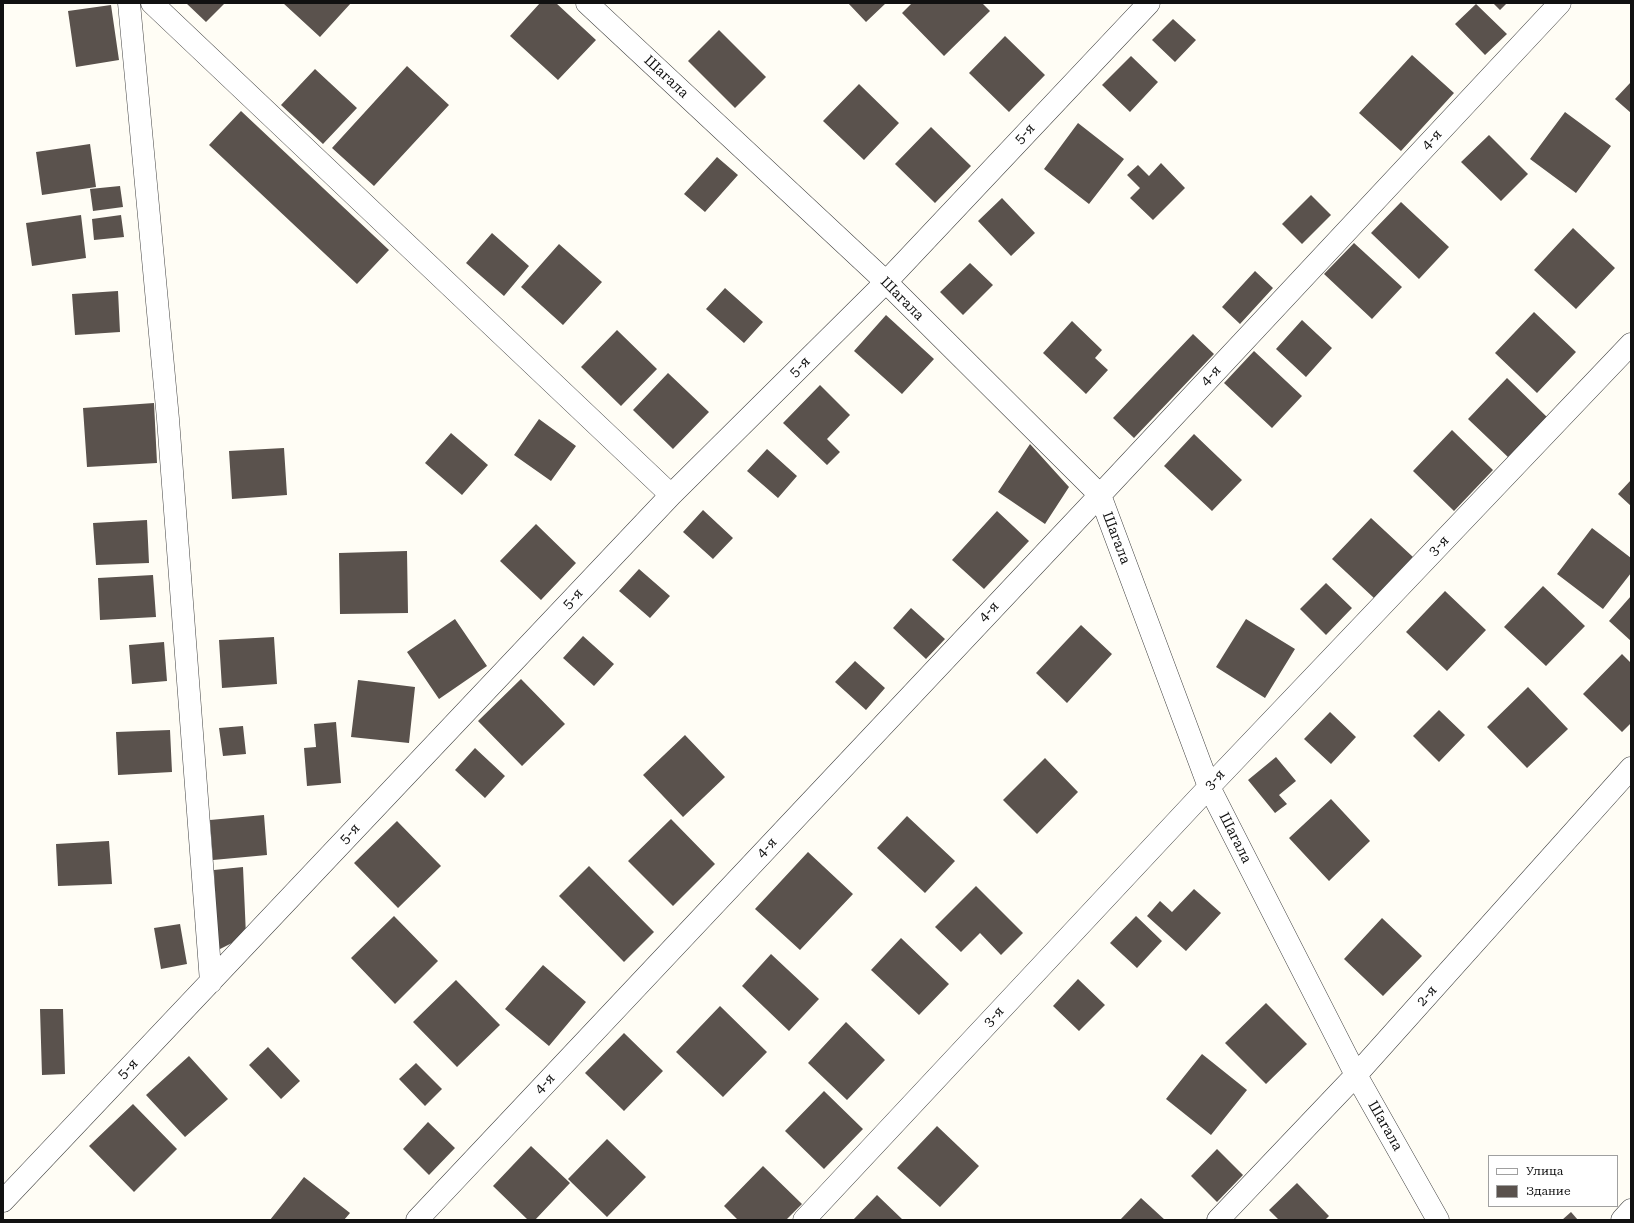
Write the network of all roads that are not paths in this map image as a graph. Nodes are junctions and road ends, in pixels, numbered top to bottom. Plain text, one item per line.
1 (129, 3) edge
2 (152, 3) edge
3 (587, 3) edge
4 (1149, 3) edge
5 (1560, 3) edge
6 (886, 282) junction
7 (1631, 344) edge
8 (671, 495) junction
9 (1100, 495) junction
10 (1631, 768) edge
11 (1209, 787) junction
12 (211, 982) junction
13 (1356, 1075) junction
14 (3, 1201) edge
15 (1631, 1210) edge
16 (417, 1220) edge
17 (804, 1220) edge
18 (1218, 1220) edge
19 (1438, 1220) edge
20 (1622, 1220) edge

1 - 12 street
2 - 8 street
3 - 6 street, Шагала
4 - 6 street, 5-я
5 - 9 street, 4-я
6 - 8 street, 5-я
6 - 9 street, Шагала
7 - 11 street, 3-я
8 - 12 street, 5-я
9 - 11 street, Шагала
9 - 16 street, 4-я
10 - 13 street, 2-я
11 - 13 street, Шагала
11 - 17 street, 3-я
12 - 14 street, 5-я
13 - 18 street, 2-я
13 - 19 street, Шагала
15 - 20 street

